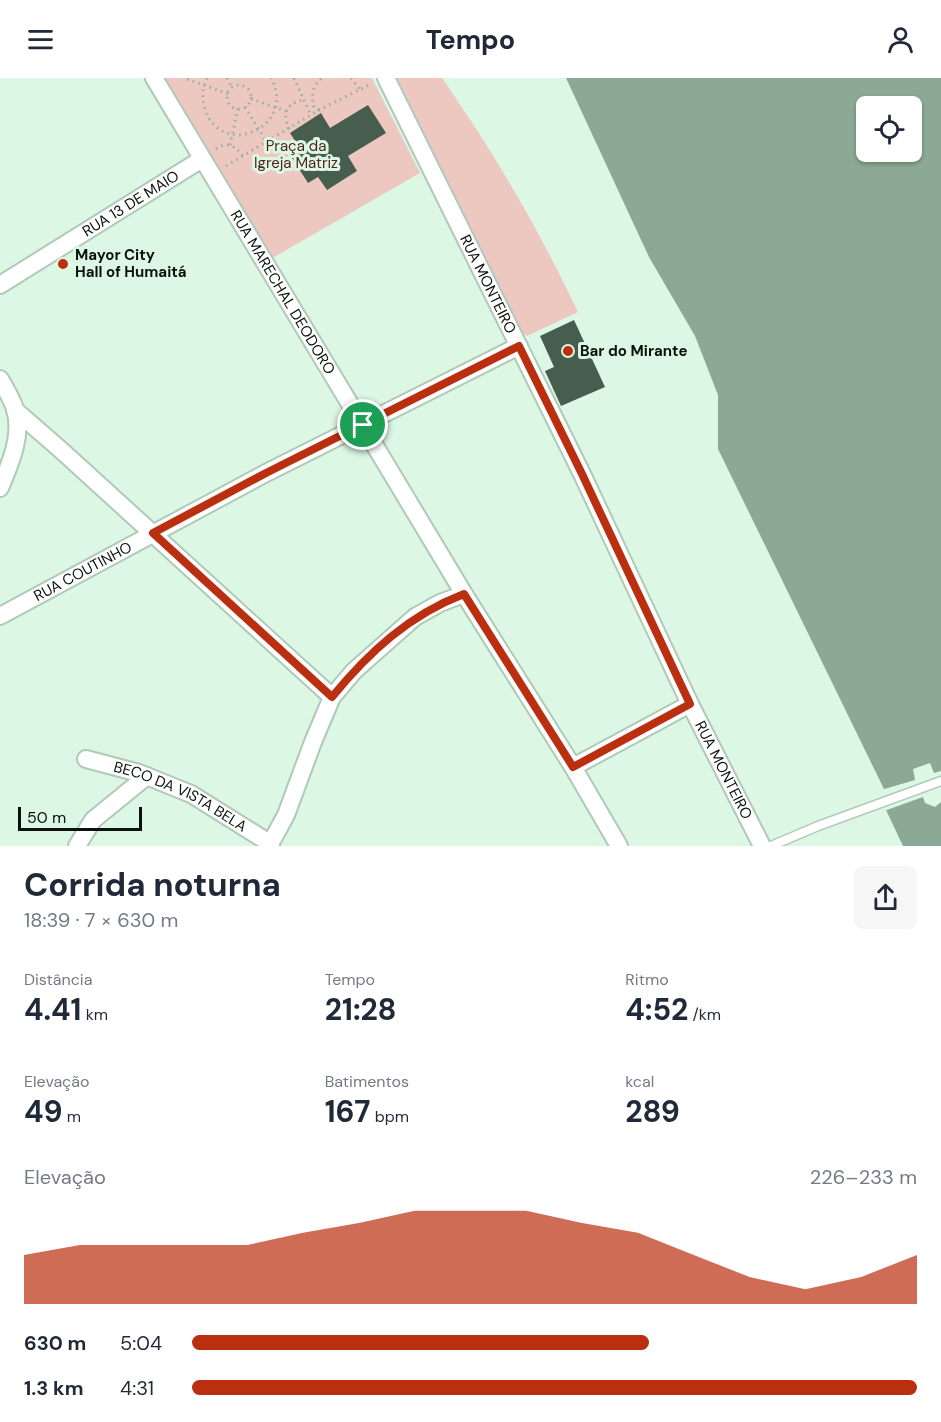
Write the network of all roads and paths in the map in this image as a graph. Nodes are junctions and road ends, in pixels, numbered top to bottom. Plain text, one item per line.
1 (154, 78) edge
2 (207, 78) edge
3 (227, 78) edge
4 (245, 78) edge
5 (271, 78) edge
6 (294, 78) edge
7 (322, 78) edge
8 (351, 78) edge
9 (380, 78) edge
10 (386, 78) edge
11 (187, 79) edge
12 (204, 85) junction
13 (243, 86) junction
14 (232, 88) junction
15 (361, 91) junction
16 (228, 94) junction
17 (251, 99) junction
18 (303, 100) junction
19 (245, 107) junction
20 (275, 107) junction
21 (238, 108) junction
22 (320, 110) junction
23 (286, 111) junction
24 (311, 116) junction
25 (259, 129) junction
26 (289, 129) junction
27 (232, 135) junction
28 (266, 141) junction
29 (230, 145) junction
30 (243, 156) junction
31 (202, 159) junction
32 (212, 175) junction
33 (0, 285) edge
34 (519, 346) junction
35 (0, 379) edge
36 (15, 410) junction
37 (363, 425) junction
38 (0, 488) edge
39 (153, 533) junction
40 (464, 594) junction
41 (0, 616) edge
42 (332, 697) junction
43 (690, 704) junction
44 (86, 759) dead end
45 (573, 767) junction
46 (147, 776) junction
47 (941, 780) edge
48 (270, 845) edge
49 (77, 846) edge
50 (619, 846) edge
51 (762, 846) edge
52 (771, 846) edge

1 - 31 street, RUA MARECHAL DEODORO
2 - 12 path
3 - 14 path
4 - 13 path
5 - 20 path
6 - 18 path
7 - 22 path
8 - 15 path
9 - 15 path
10 - 34 street, RUA MONTEIRO
11 - 12 path
12 - 16 path
12 - 27 path
13 - 14 path
13 - 17 path
14 - 16 path
15 - 22 path
16 - 21 path
17 - 19 path
17 - 20 path
18 - 23 path
18 - 24 path
19 - 21 path
19 - 25 path
20 - 23 path
20 - 25 path
21 - 27 path
22 - 24 path
23 - 26 path
24 - 26 path
25 - 27 path
25 - 28 path
26 - 28 path
27 - 29 path
28 - 30 path
29 - 30 path
29 - 31 path
30 - 32 path
31 - 32 street, RUA MARECHAL DEODORO
31 - 33 street, RUA 13 DE MAIO
32 - 37 street, RUA MARECHAL DEODORO
34 - 37 street, RUA COUTINHO
34 - 43 street, RUA MONTEIRO
35 - 36 street
36 - 38 street
36 - 39 street
37 - 39 street, RUA COUTINHO
37 - 40 street, RUA MARECHAL DEODORO
39 - 41 street, RUA COUTINHO
39 - 42 street
40 - 42 street
40 - 45 street, RUA MARECHAL DEODORO
42 - 48 street
43 - 45 street
43 - 51 street, RUA MONTEIRO
44 - 46 street, BECO DA VISTA BELA
45 - 50 street, RUA MARECHAL DEODORO
46 - 48 street, BECO DA VISTA BELA
46 - 49 street
47 - 52 lane

